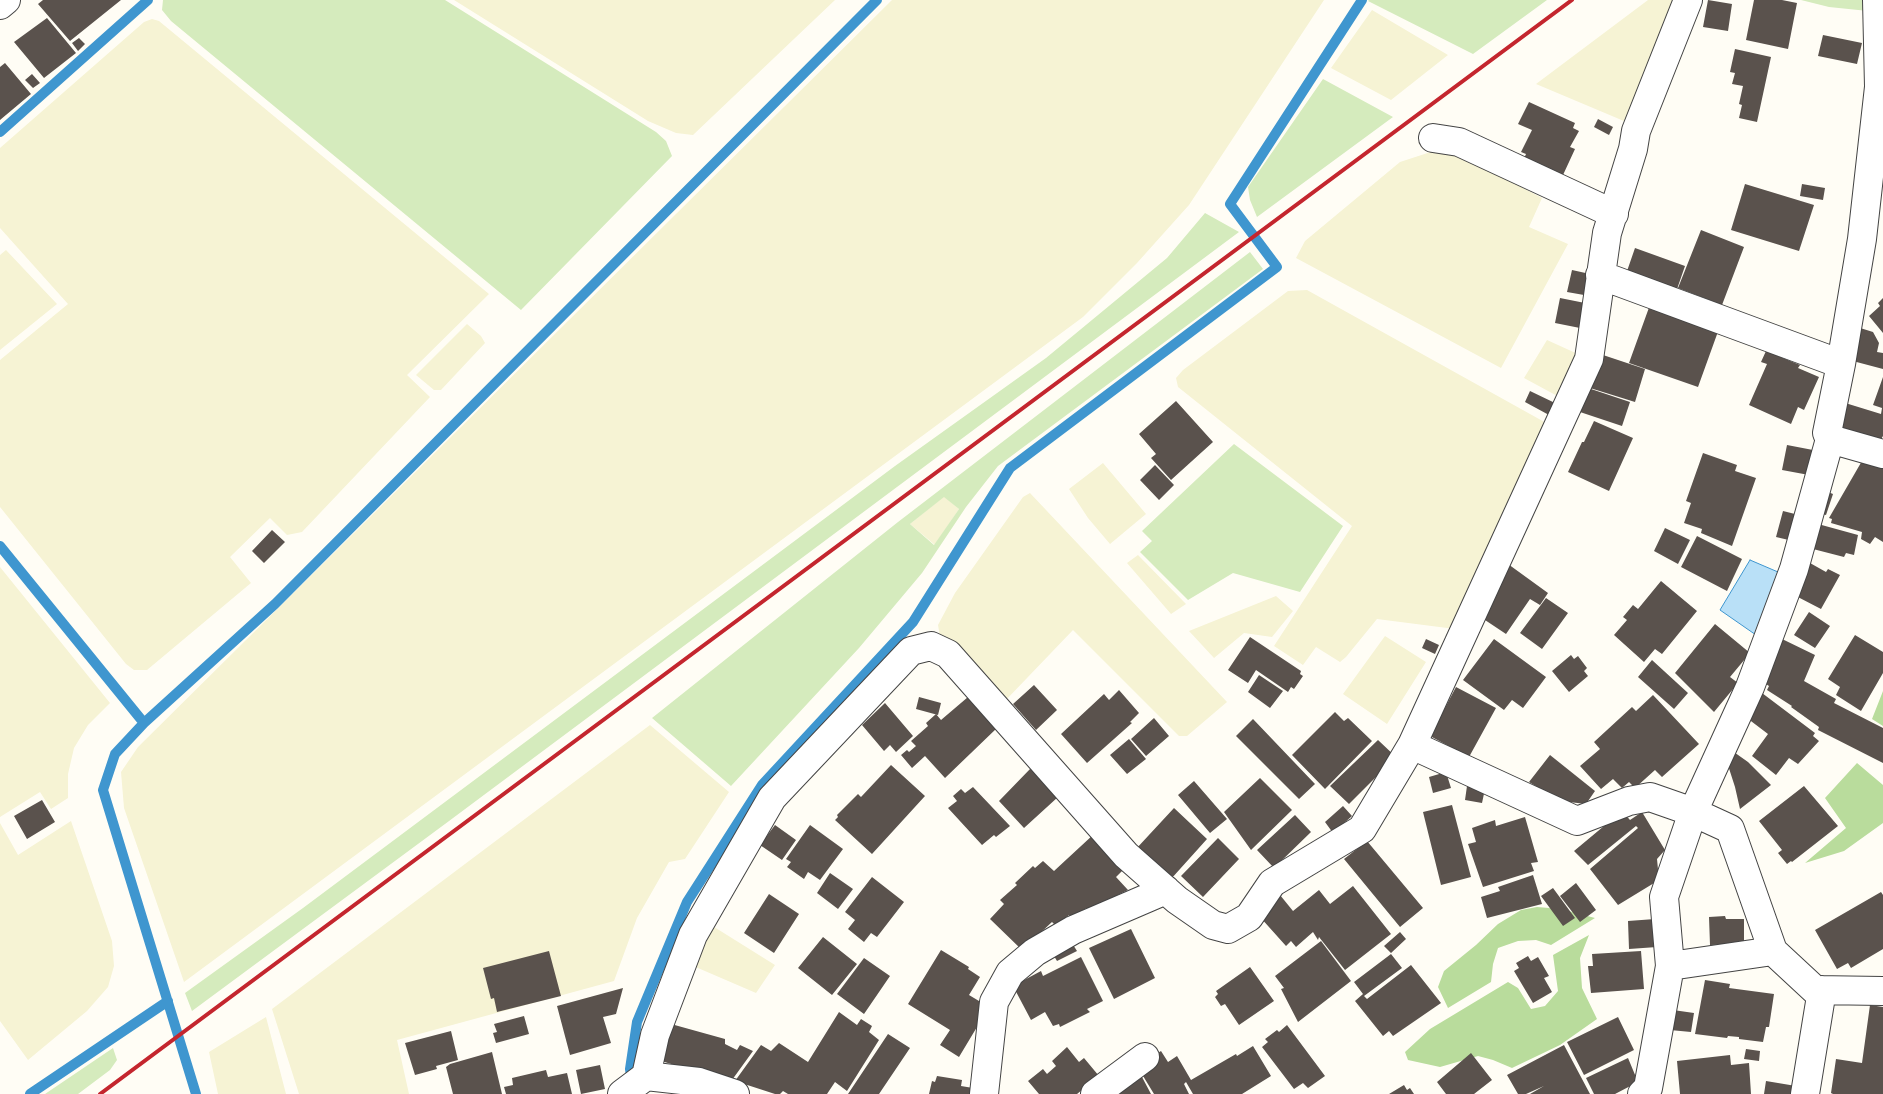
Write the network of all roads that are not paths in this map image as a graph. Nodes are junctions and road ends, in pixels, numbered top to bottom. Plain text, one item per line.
1 (6, 0) edge
2 (1688, 0) edge
3 (1877, 0) edge
4 (0, 5) edge
5 (1433, 138) dead end
6 (1614, 214) junction
7 (1872, 240) edge
8 (1600, 275) junction
9 (1841, 364) junction
10 (1830, 439) junction
11 (1883, 454) edge
12 (1412, 745) junction
13 (1693, 812) junction
14 (1166, 890) junction
15 (1773, 951) junction
16 (1670, 966) junction
17 (1822, 990) junction
18 (1883, 990) edge
19 (1145, 1057) dead end
20 (633, 1086) edge
21 (735, 1094) edge
22 (984, 1094) edge
23 (1095, 1094) edge
24 (1642, 1094) edge
25 (1805, 1094) edge

1 - 4 street
2 - 6 street
3 - 7 street
5 - 6 street
6 - 8 street
7 - 9 street
8 - 9 street
8 - 12 street
9 - 10 street
10 - 11 street
10 - 13 street
12 - 13 street
12 - 14 street
13 - 15 street
13 - 16 street
14 - 20 street
14 - 22 street
15 - 16 street
15 - 17 street
16 - 24 street
17 - 18 street
17 - 25 street
19 - 23 street
20 - 21 street

